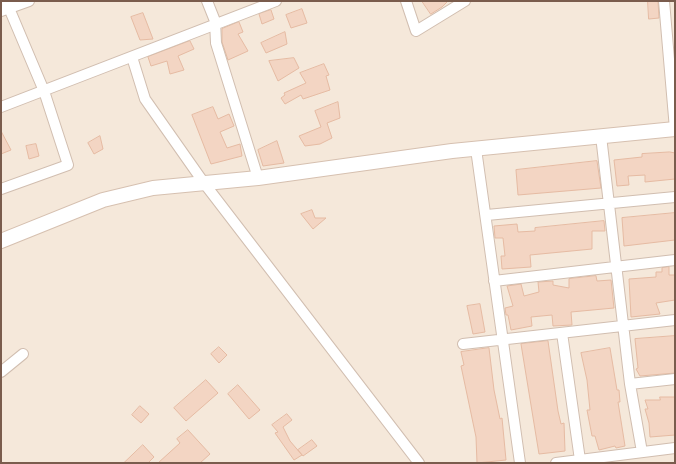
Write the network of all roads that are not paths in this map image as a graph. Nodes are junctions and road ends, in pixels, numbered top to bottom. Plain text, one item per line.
1 (29, 1) edge
2 (207, 1) edge
3 (276, 1) edge
4 (406, 1) edge
5 (465, 1) edge
6 (664, 1) edge
7 (5, 7) edge
8 (215, 25) junction
9 (670, 27) edge
10 (132, 57) junction
11 (44, 91) junction
12 (1, 107) edge
13 (675, 129) edge
14 (601, 136) junction
15 (476, 149) junction
16 (258, 178) junction
17 (204, 183) junction
18 (1, 189) edge
19 (675, 197) edge
20 (608, 202) junction
21 (487, 215) junction
22 (1, 241) edge
23 (675, 260) edge
24 (616, 267) junction
25 (494, 281) junction
26 (675, 320) edge
27 (623, 326) junction
28 (562, 333) junction
29 (503, 340) junction
30 (463, 344) dead end
31 (23, 354) dead end
32 (1, 372) edge
33 (675, 379) edge
34 (630, 384) junction
35 (675, 448) edge
36 (642, 452) junction
37 (580, 460) junction
38 (419, 463) edge
39 (520, 463) edge
40 (556, 463) edge

1 - 7 street
2 - 8 street
3 - 8 street
4 - 5 street
6 - 9 street
7 - 11 street
8 - 10 street
8 - 16 street
9 - 13 street
10 - 11 street
10 - 17 street
11 - 12 street
11 - 18 street
13 - 14 street
14 - 15 street
14 - 20 street
15 - 16 street
15 - 21 street
16 - 17 street
17 - 22 street
17 - 38 street
19 - 20 street
20 - 21 street
20 - 24 street
21 - 25 street
23 - 24 street
24 - 25 street
24 - 27 street
25 - 29 street
26 - 27 street
27 - 28 street
27 - 34 street
28 - 29 street
28 - 37 street
29 - 30 street
29 - 39 street
31 - 32 street
33 - 34 street
34 - 36 street
35 - 36 street
36 - 37 street
37 - 40 street

